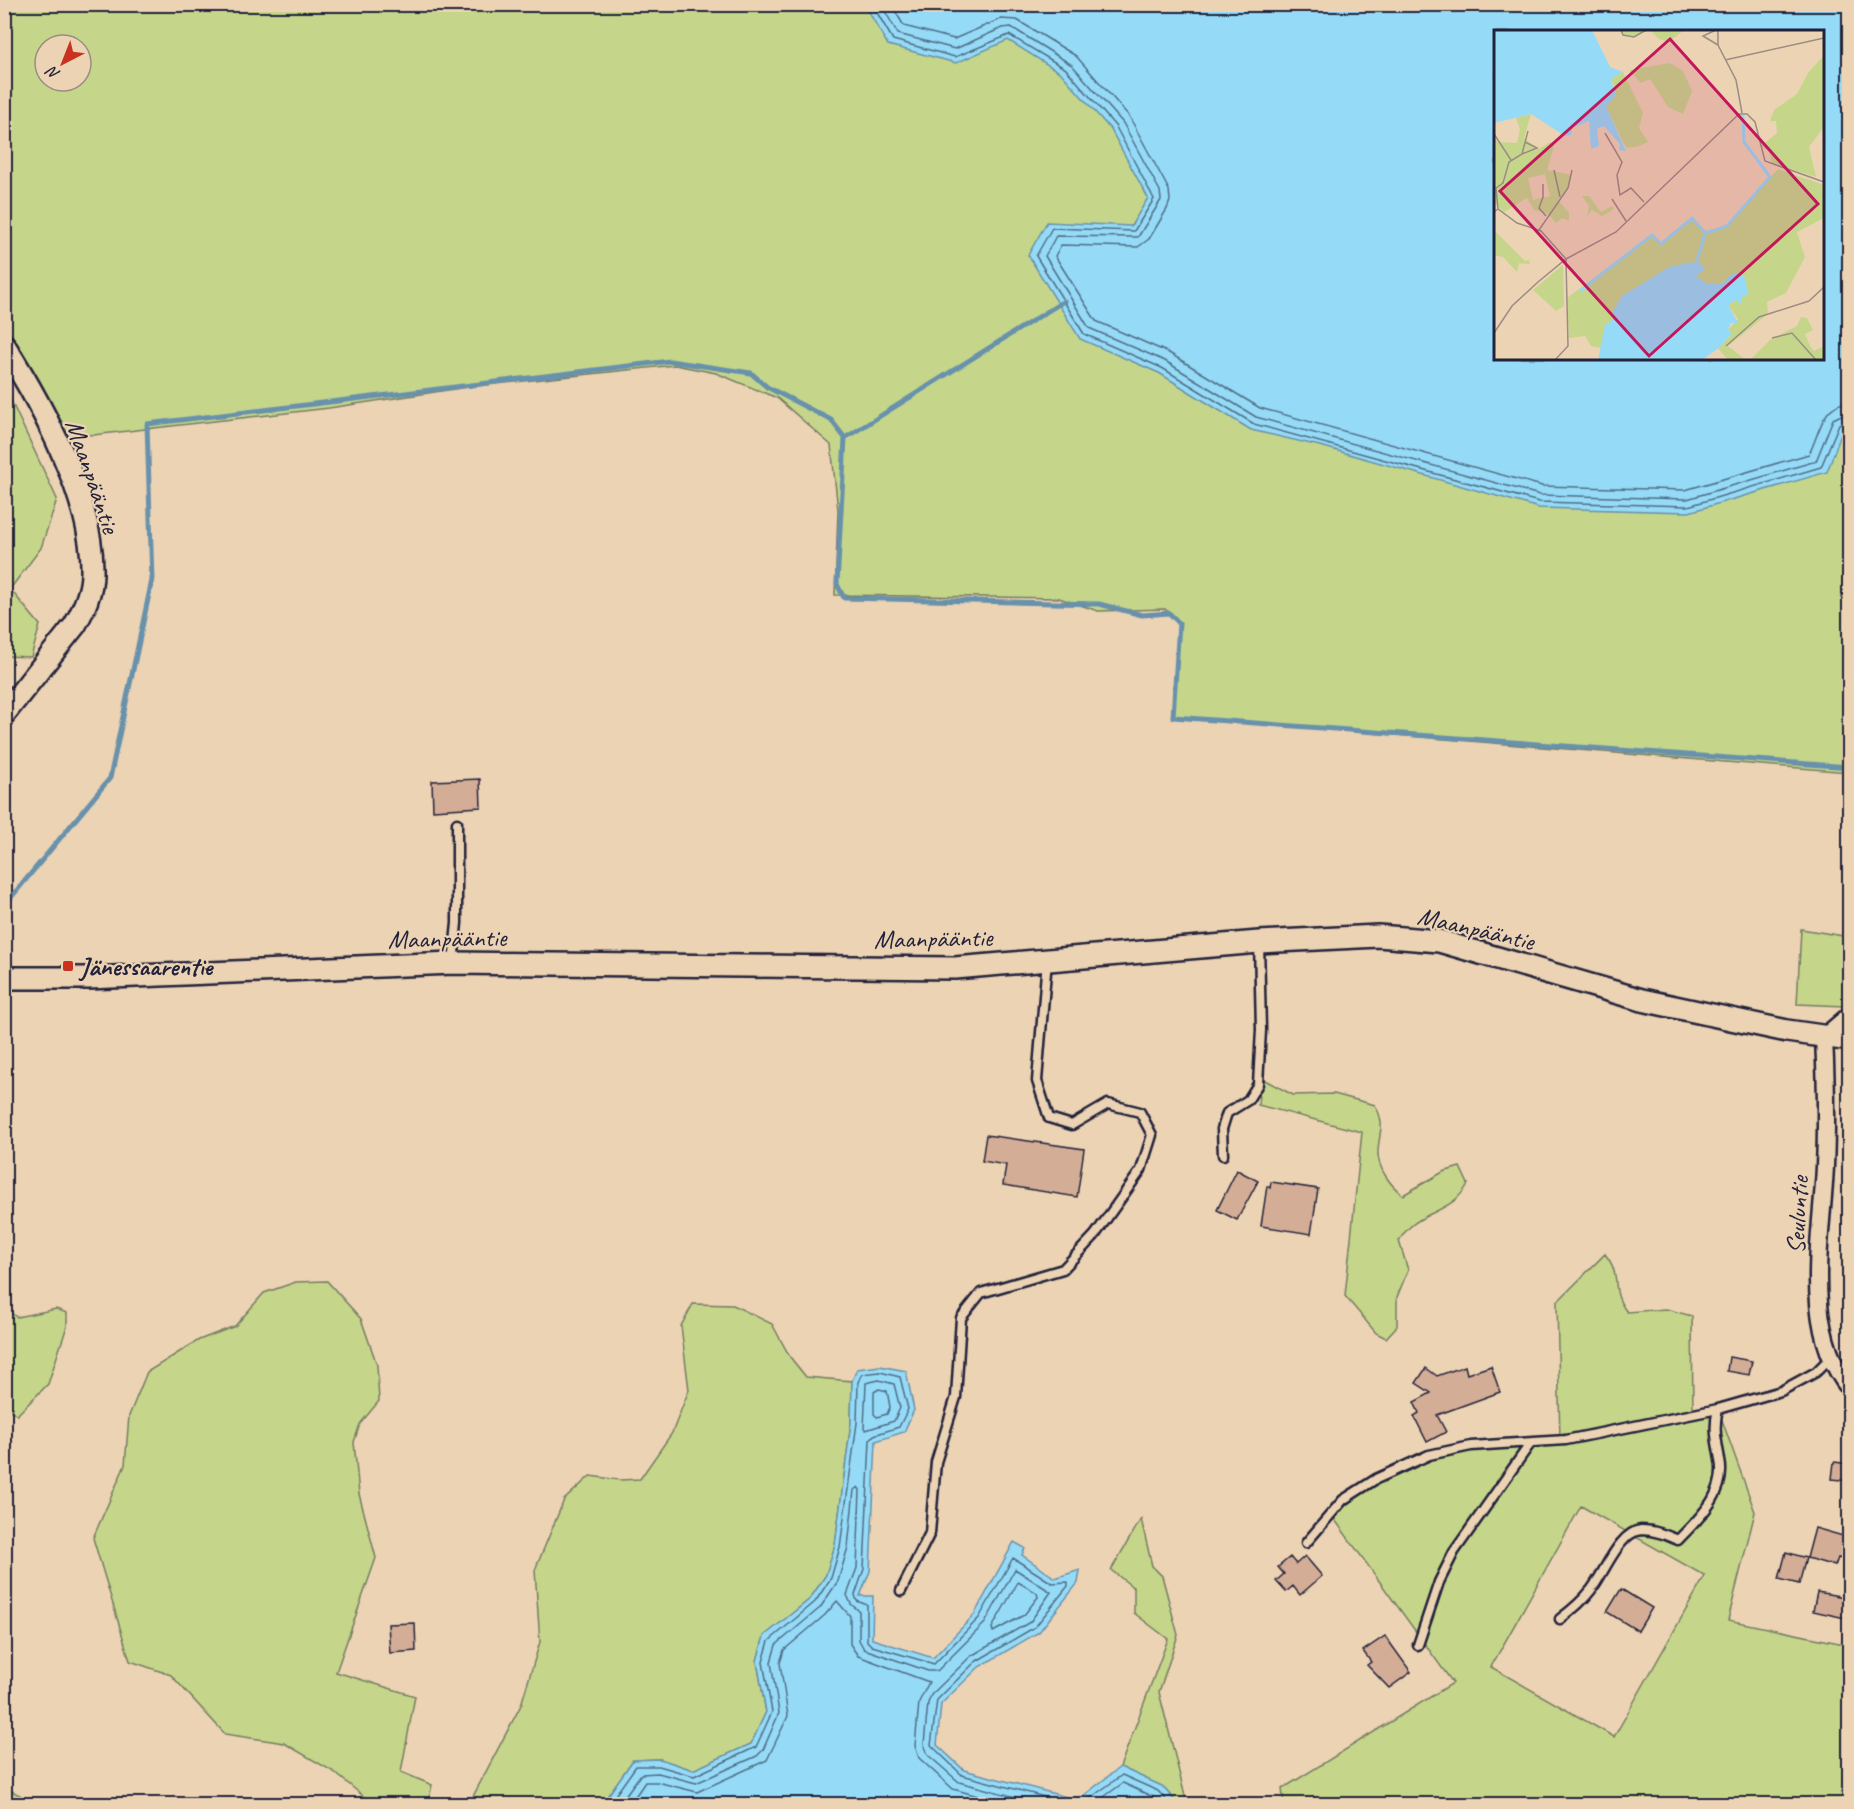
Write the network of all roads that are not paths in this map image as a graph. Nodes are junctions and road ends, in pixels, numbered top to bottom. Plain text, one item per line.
1 (4, 345) edge
2 (4, 714) edge
3 (457, 823) dead end
4 (1259, 942) junction
5 (1047, 960) junction
6 (453, 963) junction
7 (4, 978) edge
8 (1850, 1015) edge
9 (1824, 1037) junction
10 (1850, 1040) edge
11 (1223, 1155) dead end
12 (1829, 1359) junction
13 (1850, 1389) edge
14 (1718, 1409) junction
15 (1530, 1444) junction
16 (1306, 1544) dead end
17 (901, 1592) dead end
18 (1560, 1619) dead end
19 (1418, 1645) dead end

1 - 2 street, Maanpääntie
3 - 6 lane
4 - 5 street, Maanpääntie
4 - 9 street, Maanpääntie
4 - 11 lane
5 - 6 street, Maanpääntie
5 - 17 lane
6 - 7 street, Maanpääntie
8 - 9 street
9 - 10 street, Maanpääntie
9 - 12 street, Seuluntie
12 - 13 street, Seuluntie
12 - 14 lane
14 - 15 lane
14 - 18 lane
15 - 16 lane
15 - 19 lane

